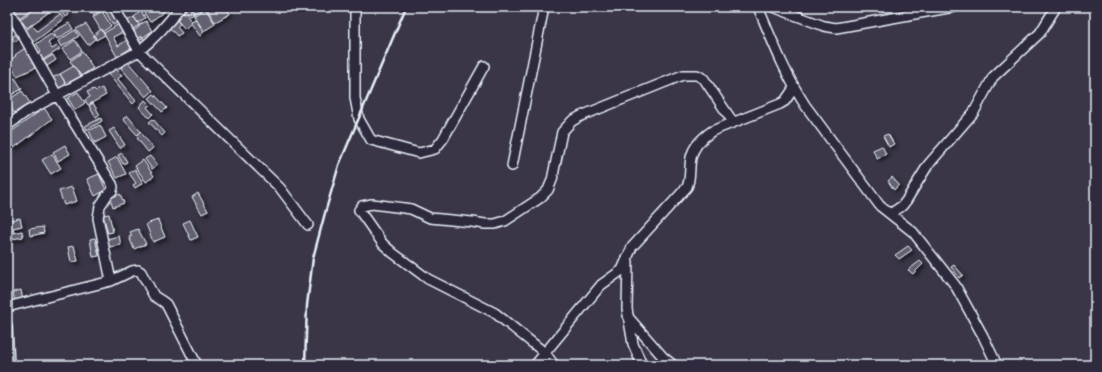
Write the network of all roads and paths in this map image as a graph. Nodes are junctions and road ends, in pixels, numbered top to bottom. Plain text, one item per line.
1 (7, 7) edge
2 (114, 7) edge
3 (180, 7) edge
4 (355, 7) edge
5 (544, 7) edge
6 (758, 7) edge
7 (772, 7) edge
8 (954, 7) edge
9 (1056, 7) edge
10 (138, 51) junction
11 (484, 66) dead end
12 (794, 88) junction
13 (58, 95) junction
14 (733, 122) junction
15 (7, 126) edge
16 (512, 166) dead end
17 (890, 214) junction
18 (308, 225) dead end
19 (628, 255) junction
20 (111, 281) junction
21 (7, 307) edge
22 (629, 318) junction
23 (7, 326) edge
24 (545, 353) junction
25 (9, 365) edge
26 (197, 365) edge
27 (535, 365) edge
28 (554, 365) edge
29 (642, 365) edge
30 (673, 365) edge
31 (997, 365) edge

1 - 13 street
2 - 10 street
3 - 10 street
4 - 11 street
5 - 16 street
6 - 12 street
7 - 8 street
9 - 17 street
10 - 13 street
10 - 18 street
12 - 14 street
12 - 17 street
13 - 15 street
13 - 20 street
14 - 19 street
14 - 24 street
17 - 31 street
19 - 22 street
19 - 24 street
20 - 21 street
20 - 26 street
22 - 29 street
22 - 30 street
23 - 25 street
24 - 27 street
24 - 28 street

